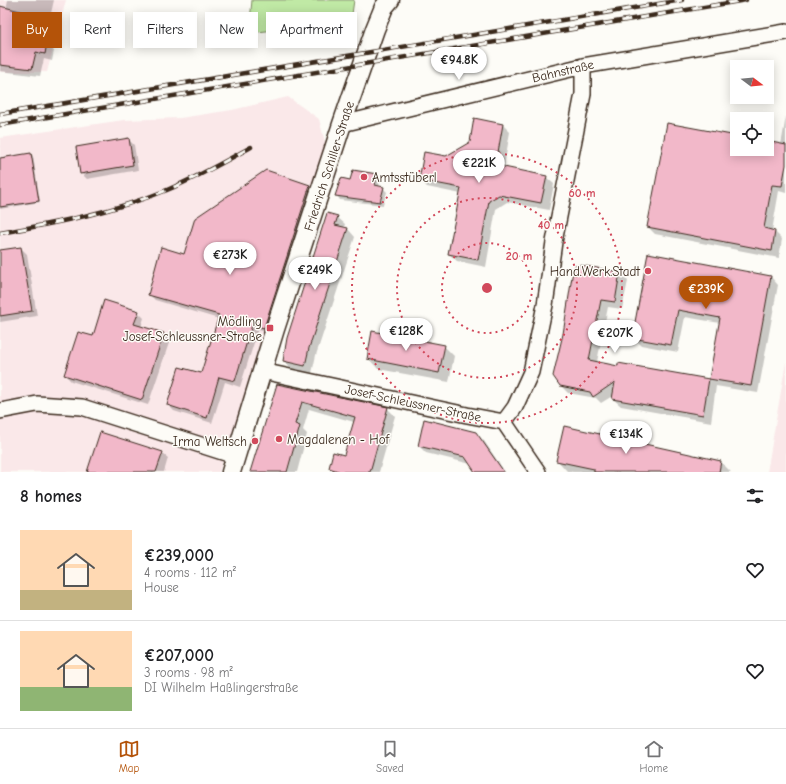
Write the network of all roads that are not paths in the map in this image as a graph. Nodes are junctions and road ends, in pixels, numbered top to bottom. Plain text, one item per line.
1 (390, 0) edge
2 (786, 32) edge
3 (583, 66) junction
4 (342, 124) junction
5 (262, 371) junction
6 (0, 411) edge
7 (504, 422) junction
8 (233, 464) edge
9 (538, 472) edge

1 - 4 street, Friedrich Schiller-Straße
2 - 3 street, Bahnstraße
3 - 4 street, Bahnstraße
3 - 7 street
4 - 5 street, Friedrich Schiller-Straße
5 - 7 street, Josef-Schleussner-Straße
5 - 8 street, Friedrich Schiller-Straße
6 - 8 street
7 - 9 street

